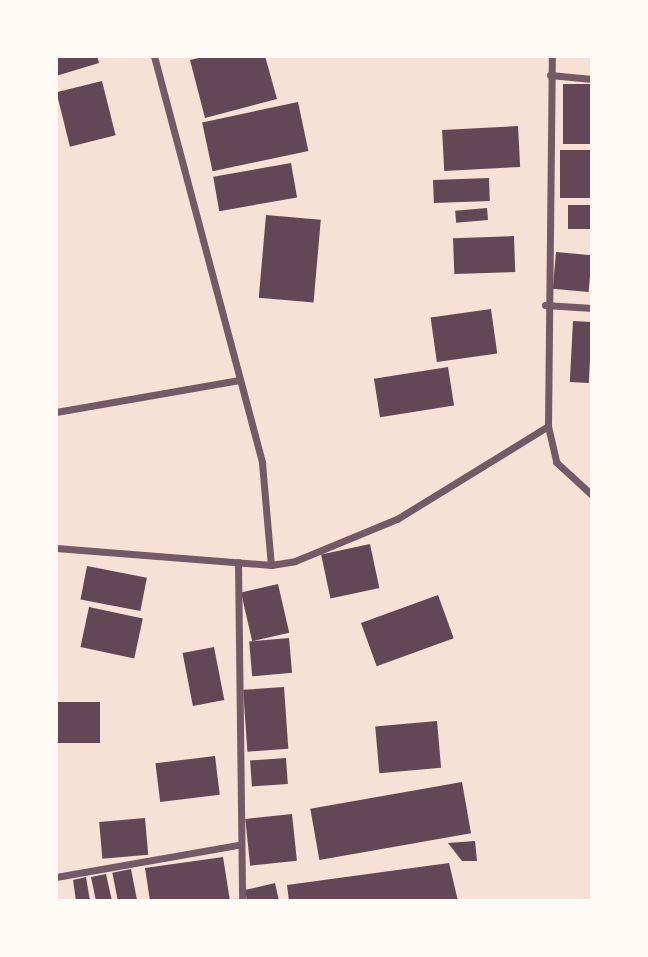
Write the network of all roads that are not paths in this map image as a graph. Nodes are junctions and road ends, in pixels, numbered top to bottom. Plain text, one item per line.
1 (154, 56) edge
2 (552, 56) edge
3 (550, 75) junction
4 (592, 79) edge
5 (545, 305) junction
6 (592, 308) edge
7 (239, 380) junction
8 (56, 412) edge
9 (548, 426) junction
10 (592, 495) edge
11 (56, 548) edge
12 (237, 562) junction
13 (271, 565) junction
14 (238, 845) junction
15 (56, 877) edge
16 (242, 901) edge

1 - 7 street
2 - 3 street
3 - 4 street
3 - 5 street
5 - 6 street
5 - 9 street
7 - 8 street
7 - 13 street
9 - 10 street
9 - 13 street
11 - 12 street
12 - 13 street
12 - 14 street
14 - 15 street
14 - 16 street

